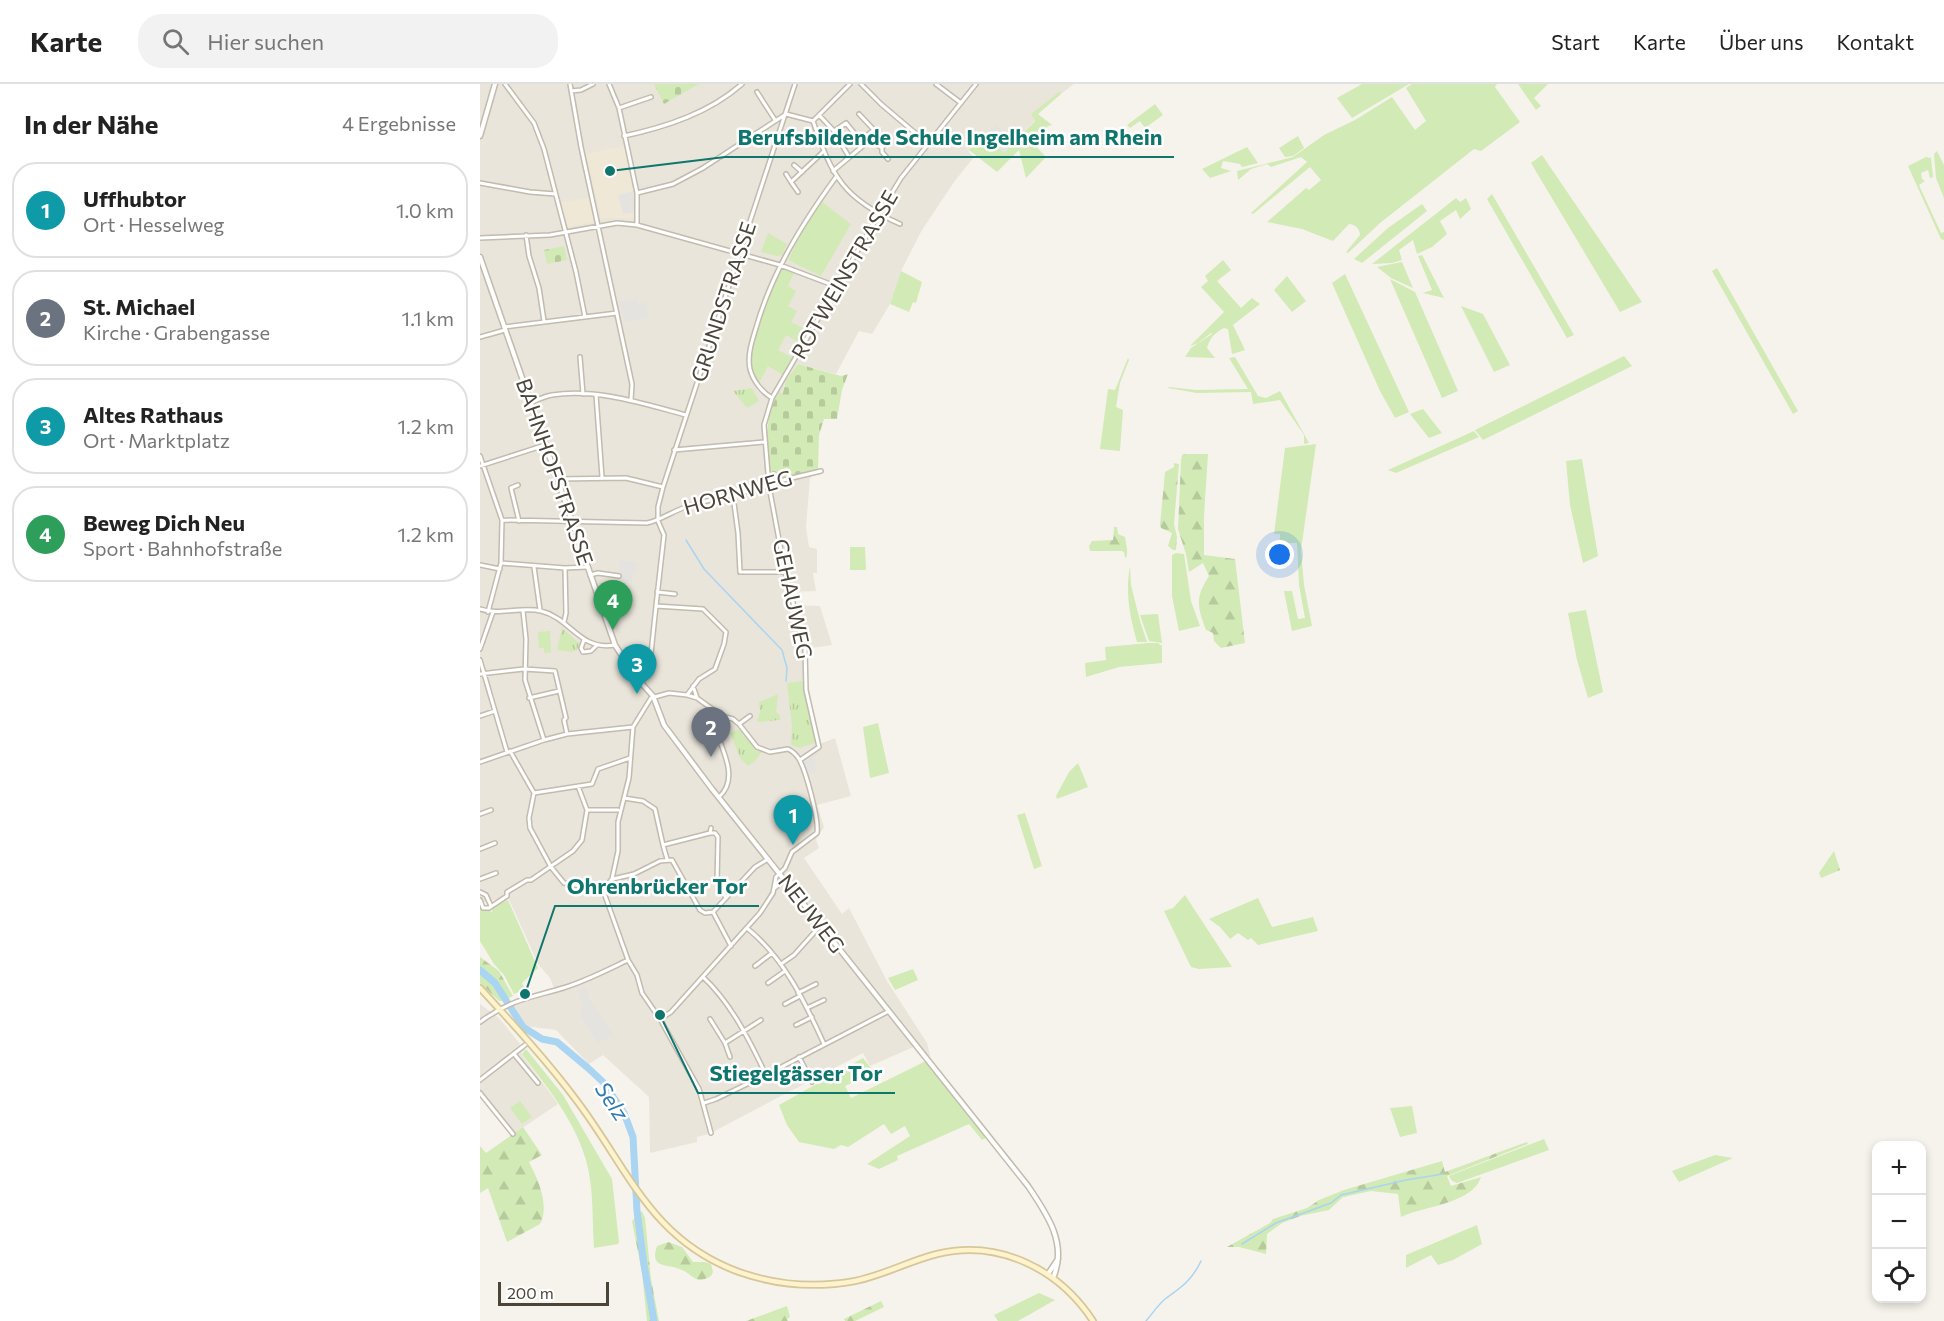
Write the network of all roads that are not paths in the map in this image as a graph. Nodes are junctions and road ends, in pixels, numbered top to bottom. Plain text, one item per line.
1 (495, 84) edge
2 (505, 84) edge
3 (570, 84) edge
4 (593, 84) edge
5 (609, 84) edge
6 (742, 84) edge
7 (795, 84) edge
8 (850, 84) edge
9 (861, 84) edge
10 (936, 84) edge
11 (976, 84) edge
12 (571, 92) junction
13 (757, 92) dead end
14 (651, 97) dead end
15 (961, 103) junction
16 (618, 108) junction
17 (786, 114) junction
18 (859, 114) dead end
19 (819, 115) junction
20 (775, 120) junction
21 (813, 121) junction
22 (834, 131) junction
23 (480, 136) edge
24 (624, 136) junction
25 (888, 139) dead end
26 (861, 140) junction
27 (927, 143) junction
28 (864, 145) junction
29 (882, 148) junction
30 (823, 152) junction
31 (849, 157) junction
32 (888, 159) dead end
33 (794, 165) dead end
34 (833, 171) junction
35 (802, 172) junction
36 (786, 174) dead end
37 (836, 177) junction
38 (791, 182) junction
39 (480, 183) edge
40 (798, 192) dead end
41 (636, 193) junction
42 (556, 194) junction
43 (879, 214) junction
44 (599, 224) junction
45 (900, 224) dead end
46 (637, 225) junction
47 (565, 233) junction
48 (525, 235) junction
49 (480, 238) edge
50 (740, 254) junction
51 (480, 257) edge
52 (780, 265) junction
53 (838, 287) junction
54 (617, 313) junction
55 (585, 317) junction
56 (544, 322) junction
57 (505, 328) junction
58 (480, 337) edge
59 (580, 357) dead end
60 (583, 394) junction
61 (596, 395) junction
62 (772, 398) junction
63 (631, 400) junction
64 (530, 403) junction
65 (686, 415) junction
66 (765, 442) junction
67 (545, 445) junction
68 (674, 450) junction
69 (480, 456) edge
70 (482, 465) edge
71 (821, 471) dead end
72 (602, 477) junction
73 (557, 479) junction
74 (518, 485) dead end
75 (663, 486) junction
76 (769, 486) junction
77 (733, 495) junction
78 (502, 520) junction
79 (657, 520) junction
80 (519, 521) junction
81 (573, 522) junction
82 (501, 563) junction
83 (480, 565) edge
84 (534, 567) junction
85 (587, 567) junction
86 (565, 568) junction
87 (500, 569) junction
88 (784, 572) junction
89 (590, 575) junction
90 (619, 576) dead end
91 (657, 592) junction
92 (675, 594) dead end
93 (656, 606) junction
94 (480, 609) edge
95 (540, 610) junction
96 (523, 611) junction
97 (488, 612) junction
98 (493, 612) junction
99 (564, 621) junction
100 (584, 640) junction
101 (597, 645) junction
102 (615, 645) junction
103 (480, 649) edge
104 (480, 660) edge
105 (524, 669) junction
106 (481, 674) edge
107 (641, 682) junction
108 (693, 686) junction
109 (559, 691) junction
110 (687, 694) junction
111 (653, 696) junction
112 (529, 698) junction
113 (697, 698) junction
114 (709, 706) junction
115 (495, 711) junction
116 (480, 716) edge
117 (750, 716) dead end
118 (739, 724) junction
119 (633, 727) junction
120 (567, 734) junction
121 (544, 740) junction
122 (508, 752) junction
123 (630, 758) junction
124 (800, 760) junction
125 (480, 762) edge
126 (578, 786) junction
127 (534, 793) junction
128 (719, 797) junction
129 (624, 798) junction
130 (491, 810) dead end
131 (587, 810) junction
132 (619, 810) junction
133 (480, 814) edge
134 (711, 828) dead end
135 (710, 833) junction
136 (495, 843) dead end
137 (663, 845) junction
138 (480, 849) edge
139 (667, 859) junction
140 (768, 859) junction
141 (551, 867) junction
142 (496, 873) dead end
143 (779, 873) junction
144 (480, 879) edge
145 (612, 879) junction
146 (784, 880) junction
147 (774, 889) junction
148 (603, 890) junction
149 (480, 892) edge
150 (726, 898) junction
151 (480, 903) edge
152 (491, 906) junction
153 (713, 912) junction
154 (820, 926) junction
155 (748, 928) junction
156 (732, 946) junction
157 (772, 953) junction
158 (628, 960) junction
159 (781, 964) junction
160 (756, 966) dead end
161 (785, 971) junction
162 (703, 977) junction
163 (768, 983) dead end
164 (816, 984) dead end
165 (480, 988) edge
166 (799, 995) junction
167 (824, 999) dead end
168 (784, 1004) dead end
169 (498, 1008) junction
170 (807, 1008) junction
171 (889, 1011) junction
172 (812, 1017) junction
173 (660, 1019) junction
174 (710, 1019) dead end
175 (761, 1020) dead end
176 (480, 1022) edge
177 (796, 1025) dead end
178 (744, 1032) junction
179 (725, 1043) junction
180 (824, 1044) junction
181 (525, 1046) dead end
182 (514, 1054) junction
183 (730, 1057) dead end
184 (800, 1057) junction
185 (766, 1075) junction
186 (480, 1080) edge
187 (812, 1082) dead end
188 (538, 1083) dead end
189 (480, 1093) edge
190 (704, 1103) junction
191 (711, 1133) dead end
192 (513, 1134) dead end
193 (1059, 1252) junction
194 (1048, 1274) junction
195 (1053, 1278) junction
196 (1093, 1321) edge

1 - 23 street
2 - 42 street
3 - 12 street
4 - 12 street
5 - 16 street
6 - 24 street
7 - 17 street, GRUNDSTRASSE
8 - 19 street
9 - 27 street
10 - 15 street
11 - 15 street, ROTWEINSTRASSE
12 - 44 street
13 - 20 street
14 - 16 street
15 - 27 street, ROTWEINSTRASSE
16 - 24 street
17 - 20 street
17 - 21 street
17 - 50 street, GRUNDSTRASSE
18 - 26 street
19 - 21 street
19 - 22 street
20 - 41 street
21 - 30 street
22 - 26 street
22 - 31 street
24 - 41 street
25 - 29 street
26 - 28 street
27 - 43 street, ROTWEINSTRASSE
28 - 29 street
28 - 31 street
29 - 32 street
30 - 34 street
30 - 35 street
31 - 34 street
33 - 35 street
34 - 37 street
35 - 38 street
36 - 38 street
37 - 43 street
37 - 52 street
38 - 40 street
39 - 42 street
41 - 46 street
42 - 47 street
43 - 45 street
43 - 53 street, ROTWEINSTRASSE
44 - 46 street
44 - 47 street
44 - 54 street
46 - 50 street
47 - 48 street
47 - 55 street
48 - 49 street
48 - 56 street
50 - 52 street
50 - 65 street, GRUNDSTRASSE
51 - 57 street, BAHNHOFSTRASSE
52 - 53 street
52 - 62 street
53 - 62 street, ROTWEINSTRASSE
54 - 55 street
54 - 63 street
55 - 56 street
56 - 57 street
57 - 58 street
57 - 64 street, BAHNHOFSTRASSE
59 - 60 street
60 - 61 street
60 - 64 street
61 - 63 street
61 - 72 street
62 - 66 street, ROTWEINSTRASSE
63 - 65 street
64 - 67 street, BAHNHOFSTRASSE
65 - 68 street, GRUNDSTRASSE
66 - 68 street
66 - 76 street, ROTWEINSTRASSE
67 - 70 street
67 - 73 street, BAHNHOFSTRASSE
68 - 75 street, GRUNDSTRASSE
69 - 70 street
70 - 78 street
71 - 76 street, HORNWEG
72 - 73 street
72 - 75 street
73 - 81 street, BAHNHOFSTRASSE
74 - 80 street
75 - 79 street, GRUNDSTRASSE
76 - 77 street, HORNWEG
76 - 88 street, GEHAUWEG
77 - 79 street, HORNWEG
77 - 88 street
78 - 80 street, HORNWEG
78 - 82 street
79 - 81 street, HORNWEG
79 - 91 street
80 - 81 street, HORNWEG
81 - 85 street, BAHNHOFSTRASSE
82 - 84 street
82 - 87 street
83 - 87 street
84 - 86 street
84 - 95 street
85 - 86 street
85 - 89 street, BAHNHOFSTRASSE
86 - 99 street
87 - 97 street
88 - 124 street, GEHAUWEG
89 - 90 street
89 - 102 street, BAHNHOFSTRASSE
91 - 92 street
91 - 93 street
93 - 107 street
93 - 108 street
94 - 97 street
95 - 96 street
95 - 99 street
96 - 98 street
96 - 105 street
97 - 98 street
98 - 103 street
99 - 100 street
100 - 101 street
100 - 101 street
101 - 102 street
102 - 107 street, BAHNHOFSTRASSE
104 - 106 street
105 - 106 street
105 - 109 street
105 - 112 street
106 - 115 street
107 - 111 street, BAHNHOFSTRASSE
108 - 110 street
108 - 113 street
109 - 112 street
109 - 120 street
110 - 111 street
110 - 113 street
111 - 119 street
111 - 128 street, NEUWEG
112 - 121 street
113 - 114 street
114 - 118 street
114 - 128 street
115 - 116 street
115 - 122 street
117 - 118 street
118 - 124 street
119 - 120 street
119 - 123 street
120 - 121 street
121 - 122 street
122 - 125 street
122 - 127 street
123 - 126 street
123 - 129 street
124 - 143 street
126 - 127 street
126 - 131 street
127 - 141 street
128 - 140 street, NEUWEG
129 - 132 street
129 - 137 street
130 - 133 street
131 - 132 street
131 - 141 street
132 - 145 street
134 - 135 street
135 - 137 street
135 - 150 street
136 - 138 street
137 - 139 street
139 - 145 street
139 - 153 street
140 - 143 street, NEUWEG
140 - 150 street
141 - 148 street
141 - 152 street
142 - 144 street
143 - 146 street, NEUWEG
143 - 147 street
145 - 148 street
146 - 147 street
146 - 154 street, NEUWEG
147 - 155 street
148 - 158 street
149 - 152 street
150 - 153 street
151 - 152 street
153 - 156 street
154 - 159 street
154 - 171 street, NEUWEG
155 - 156 street
155 - 157 street
156 - 162 street
157 - 159 street
157 - 160 street
158 - 169 street
158 - 173 street
159 - 161 street
161 - 163 street
161 - 166 street
162 - 173 street
162 - 178 street
164 - 166 street
165 - 169 main road
166 - 168 street
166 - 170 street
167 - 170 street
169 - 176 street
169 - 194 main road
170 - 172 street
171 - 180 street
171 - 193 street, NEUWEG
172 - 177 street
172 - 180 street
173 - 190 street
174 - 179 street
175 - 178 street
178 - 179 street
178 - 185 street
179 - 183 street
180 - 184 street
181 - 182 street
182 - 186 street
182 - 188 street
184 - 185 street
184 - 187 street
185 - 190 street
189 - 192 street
190 - 191 street
193 - 194 street
193 - 195 street
194 - 195 main road
195 - 196 main road

